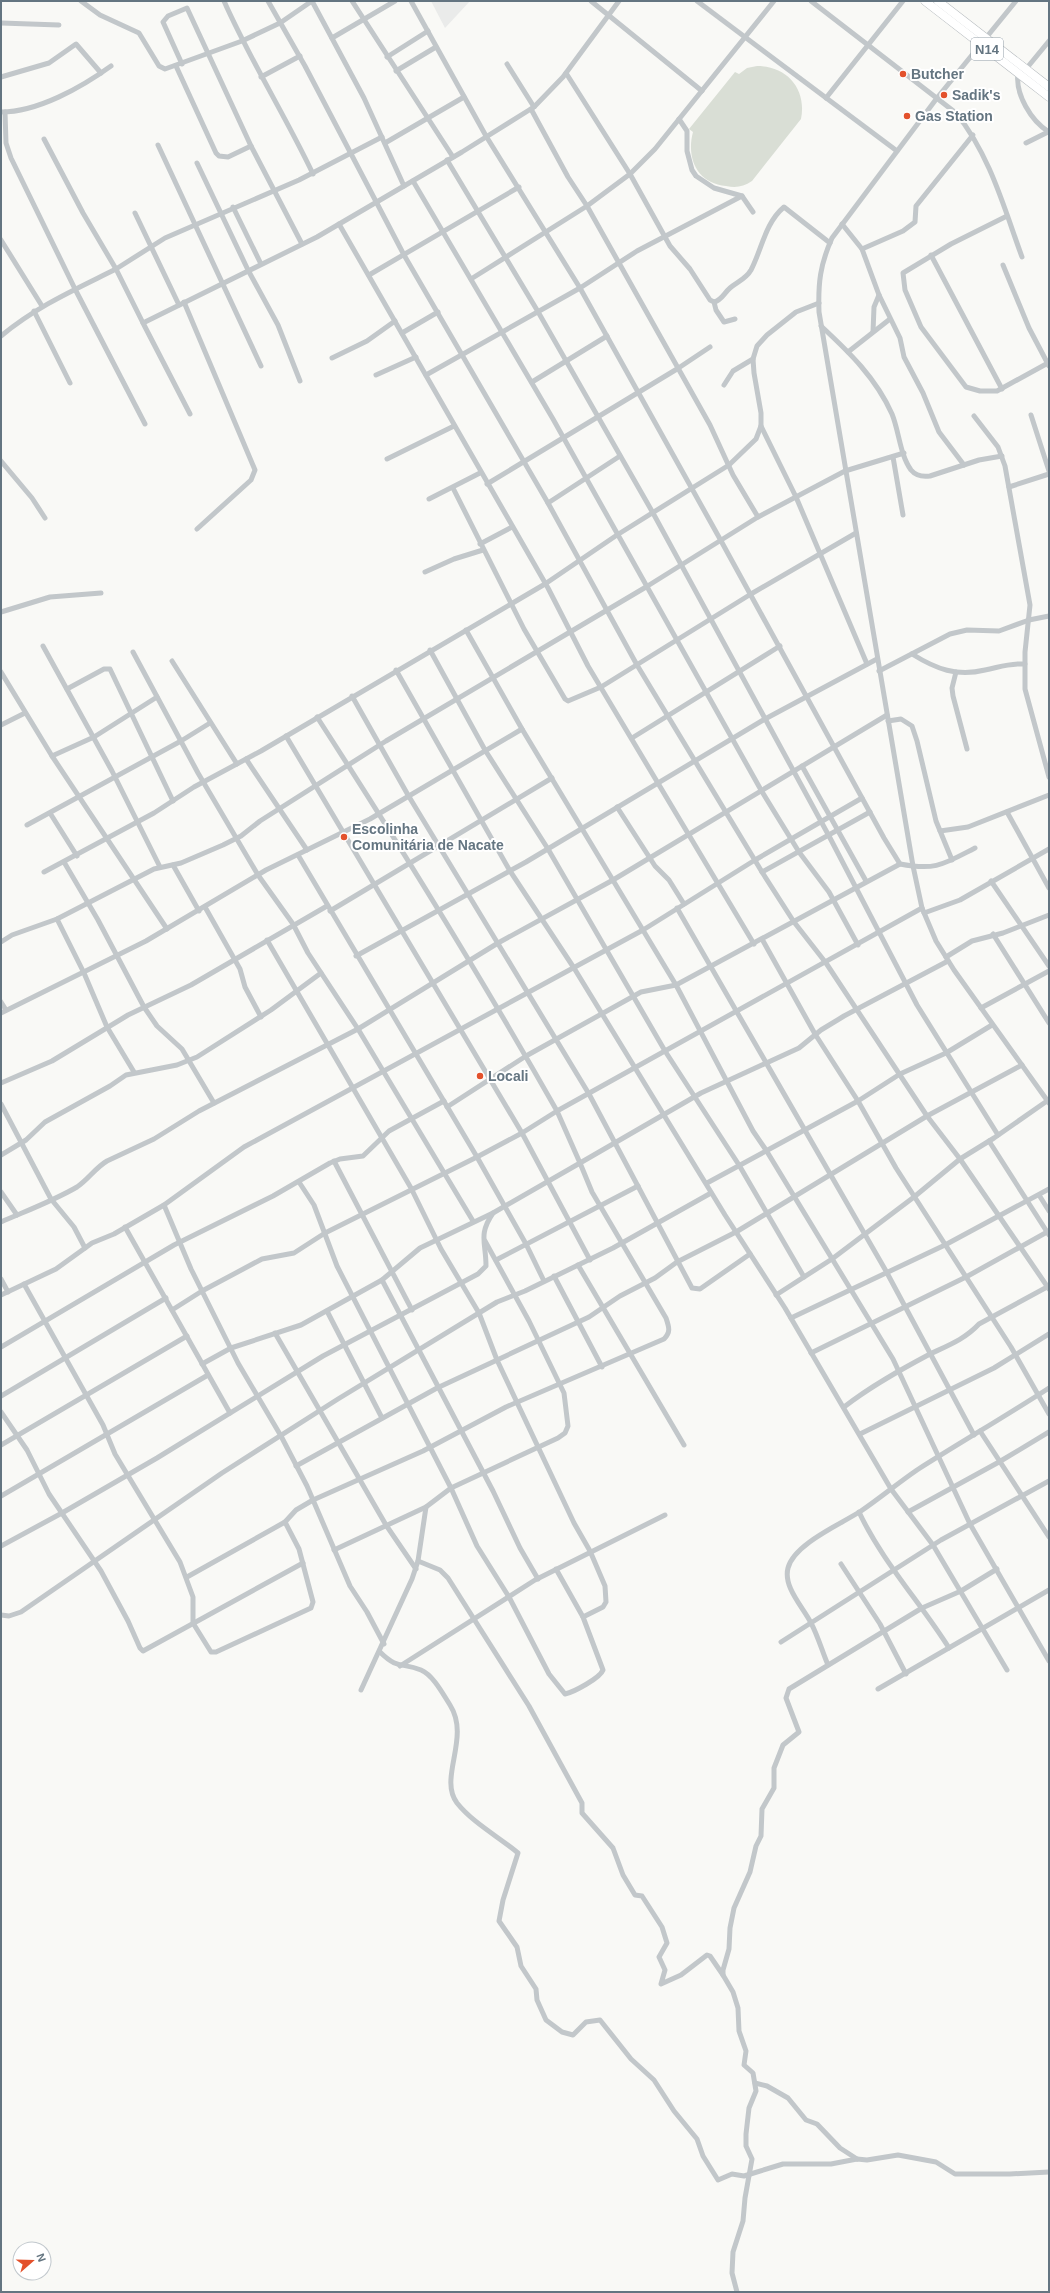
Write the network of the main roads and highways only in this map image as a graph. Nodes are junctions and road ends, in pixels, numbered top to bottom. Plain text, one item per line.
1 (925, 1) edge
2 (938, 1) edge
3 (983, 41) junction
4 (1022, 72) junction
5 (1049, 87) edge
6 (1049, 98) edge

1 - 3 main road, N14
2 - 3 main road, N14
3 - 4 main road, N14
4 - 5 main road, N14
4 - 6 main road, N14

